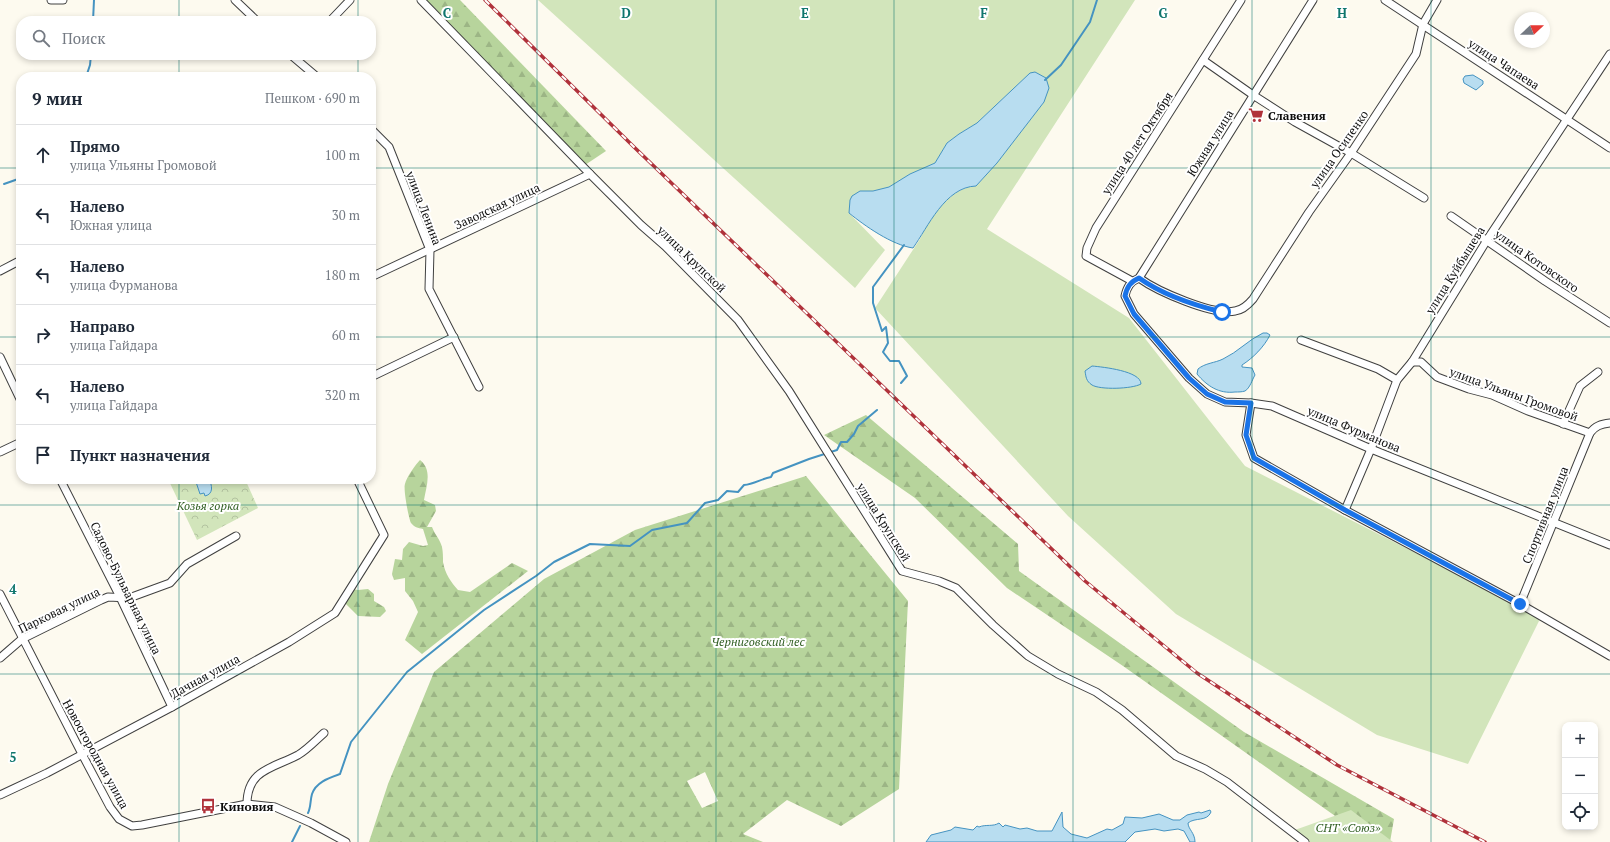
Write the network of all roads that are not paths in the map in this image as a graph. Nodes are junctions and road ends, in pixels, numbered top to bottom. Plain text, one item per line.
1 (50, 0) edge
2 (63, 0) edge
3 (235, 0) edge
4 (350, 0) edge
5 (421, 0) edge
6 (1242, 0) edge
7 (1313, 0) edge
8 (1385, 0) edge
9 (1437, 0) edge
10 (252, 16) edge
11 (335, 16) edge
12 (1423, 24) junction
13 (1610, 54) edge
14 (299, 60) edge
15 (1203, 60) junction
16 (312, 72) edge
17 (1253, 95) junction
18 (1567, 119) junction
19 (376, 134) edge
20 (1610, 148) edge
21 (1351, 152) junction
22 (590, 174) junction
23 (1424, 198) dead end
24 (1451, 216) dead end
25 (1487, 240) junction
26 (430, 250) junction
27 (16, 263) edge
28 (0, 271) edge
29 (376, 275) edge
30 (1136, 279) junction
31 (1125, 296) joint
32 (1610, 324) edge
33 (454, 337) junction
34 (1301, 340) dead end
35 (0, 357) edge
36 (1412, 362) junction
37 (1598, 372) dead end
38 (376, 375) edge
39 (1397, 380) junction
40 (480, 387) dead end
41 (16, 391) edge
42 (1251, 403) junction
43 (1610, 423) edge
44 (1563, 424) junction
45 (1590, 433) junction
46 (16, 444) edge
47 (1371, 449) junction
48 (0, 452) edge
49 (63, 484) edge
50 (359, 484) edge
51 (1345, 510) junction
52 (1552, 523) junction
53 (236, 536) dead end
54 (1610, 545) edge
55 (0, 594) edge
56 (120, 597) junction
57 (1520, 604) junction
58 (22, 639) junction
59 (1610, 656) edge
60 (0, 658) edge
61 (172, 707) junction
62 (324, 733) dead end
63 (82, 754) junction
64 (0, 795) edge
65 (247, 804) junction
66 (346, 842) edge
67 (1305, 842) edge

1 - 2 street
3 - 10 street
4 - 11 street
5 - 22 street, улица Крупской
6 - 15 street, улица 40 лет Октября
7 - 17 street, Южная улица
8 - 12 street, улица Чапаева
9 - 12 street, улица Осипенко
12 - 18 street, улица Чапаева
12 - 21 street, улица Осипенко
13 - 18 street, улица Куйбышева
14 - 16 street
15 - 17 street
15 - 30 street, улица 40 лет Октября
17 - 21 street
17 - 30 street, Южная улица
18 - 20 street, улица Чапаева
18 - 25 street, улица Куйбышева
19 - 26 street, улица Ленина
21 - 23 street
21 - 30 street, улица Осипенко
22 - 26 street, Заводская улица
22 - 67 street, улица Крупской
24 - 25 street, улица Котовского
25 - 32 street, улица Котовского
25 - 36 street, улица Куйбышева
26 - 29 street, Заводская улица
26 - 33 street, улица Ленина
27 - 28 street
30 - 31 street, Южная улица
31 - 42 street, улица Фурманова
33 - 38 street
33 - 40 street, улица Ленина
34 - 39 street
35 - 41 street
36 - 39 street, улица Куйбышева
36 - 44 street, улица Ульяны Громовой
37 - 44 street
39 - 47 street, улица Куйбышева
42 - 47 street, улица Фурманова
42 - 51 street
43 - 45 street, улица Ульяны Громовой
44 - 45 street, улица Ульяны Громовой
45 - 52 street, Спортивная улица
46 - 48 street
47 - 51 street, улица Куйбышева
47 - 52 street, улица Фурманова
49 - 56 street, Садово-Бульварная улица
50 - 61 street, Дачная улица
51 - 57 street
52 - 54 street, улица Фурманова
52 - 57 street, Спортивная улица
53 - 56 street, Парковая улица
55 - 58 street, Новоогородная улица
56 - 58 street, Парковая улица
56 - 61 street, Садово-Бульварная улица
57 - 59 street
58 - 60 street, Парковая улица
58 - 63 street, Новоогородная улица
61 - 63 street, Дачная улица
62 - 65 street
63 - 64 street, Дачная улица
63 - 65 street, Новоогородная улица
65 - 66 street, Новоогородная улица

